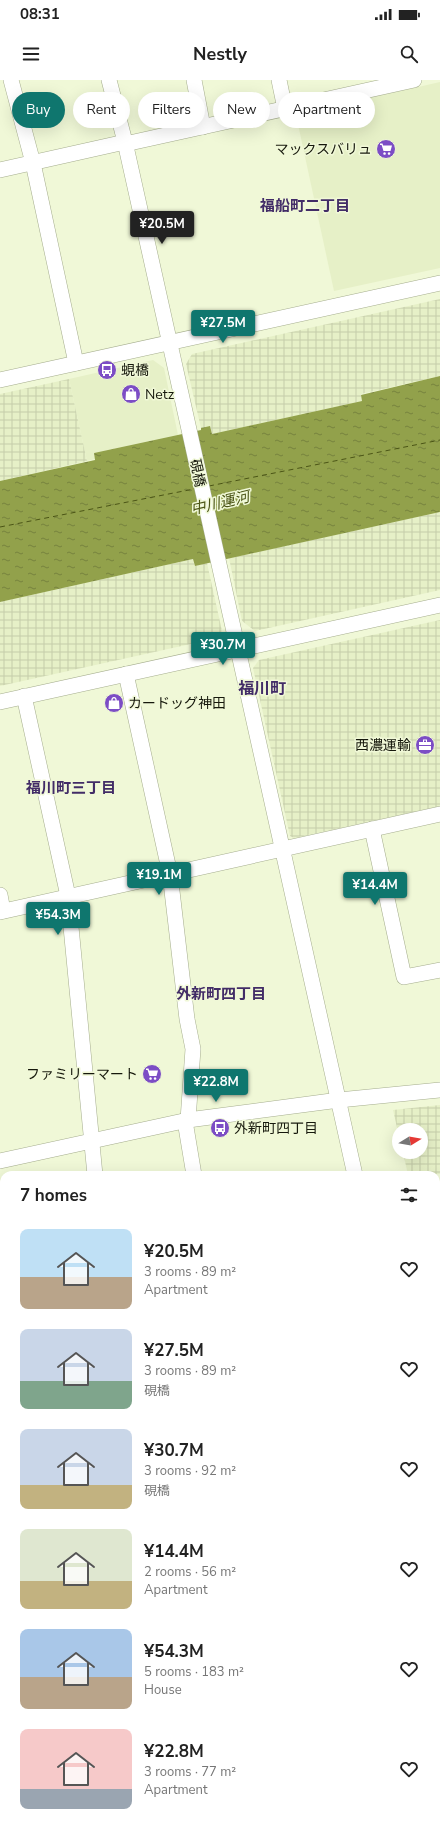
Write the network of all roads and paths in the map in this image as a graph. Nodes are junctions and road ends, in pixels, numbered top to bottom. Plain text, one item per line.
1 (11, 80) edge
2 (109, 80) edge
3 (194, 80) edge
4 (279, 80) edge
5 (414, 80) edge
6 (370, 85) edge
7 (196, 92) edge
8 (281, 92) edge
9 (345, 92) edge
10 (278, 111) edge
11 (205, 127) edge
12 (198, 128) edge
13 (125, 143) junction
14 (33, 163) junction
15 (0, 170) edge
16 (440, 283) edge
17 (169, 342) junction
18 (76, 363) junction
19 (0, 380) edge
20 (440, 605) edge
21 (237, 649) junction
22 (126, 674) junction
23 (24, 696) junction
24 (0, 702) edge
25 (440, 814) edge
26 (372, 829) junction
27 (282, 849) junction
28 (170, 874) junction
29 (0, 895) edge
30 (68, 896) junction
31 (2, 911) edge
32 (440, 970) edge
33 (440, 1090) edge
34 (339, 1100) junction
35 (186, 1121) junction
36 (91, 1141) junction
37 (0, 1161) edge
38 (95, 1171) edge
39 (193, 1171) edge
40 (354, 1171) edge

1 - 14 street
2 - 13 street, 硯橋
3 - 7 street
4 - 8 street
5 - 6 street
6 - 9 street
10 - 11 street
12 - 13 street
13 - 14 street
13 - 17 street, 硯橋
14 - 15 street
14 - 18 street
16 - 17 street
17 - 18 street
17 - 21 street, 硯橋
18 - 19 street
20 - 21 street
21 - 22 street
21 - 27 street, 硯橋
22 - 23 street
22 - 28 street
23 - 24 street
23 - 30 street
25 - 26 street
26 - 27 street
26 - 32 street
27 - 28 street
27 - 34 street, 硯橋
28 - 30 street
28 - 35 street
29 - 31 street
30 - 31 street
30 - 36 street
33 - 34 street
34 - 35 street
34 - 40 street, 硯橋
35 - 36 street
35 - 39 street
36 - 37 street
36 - 38 street

